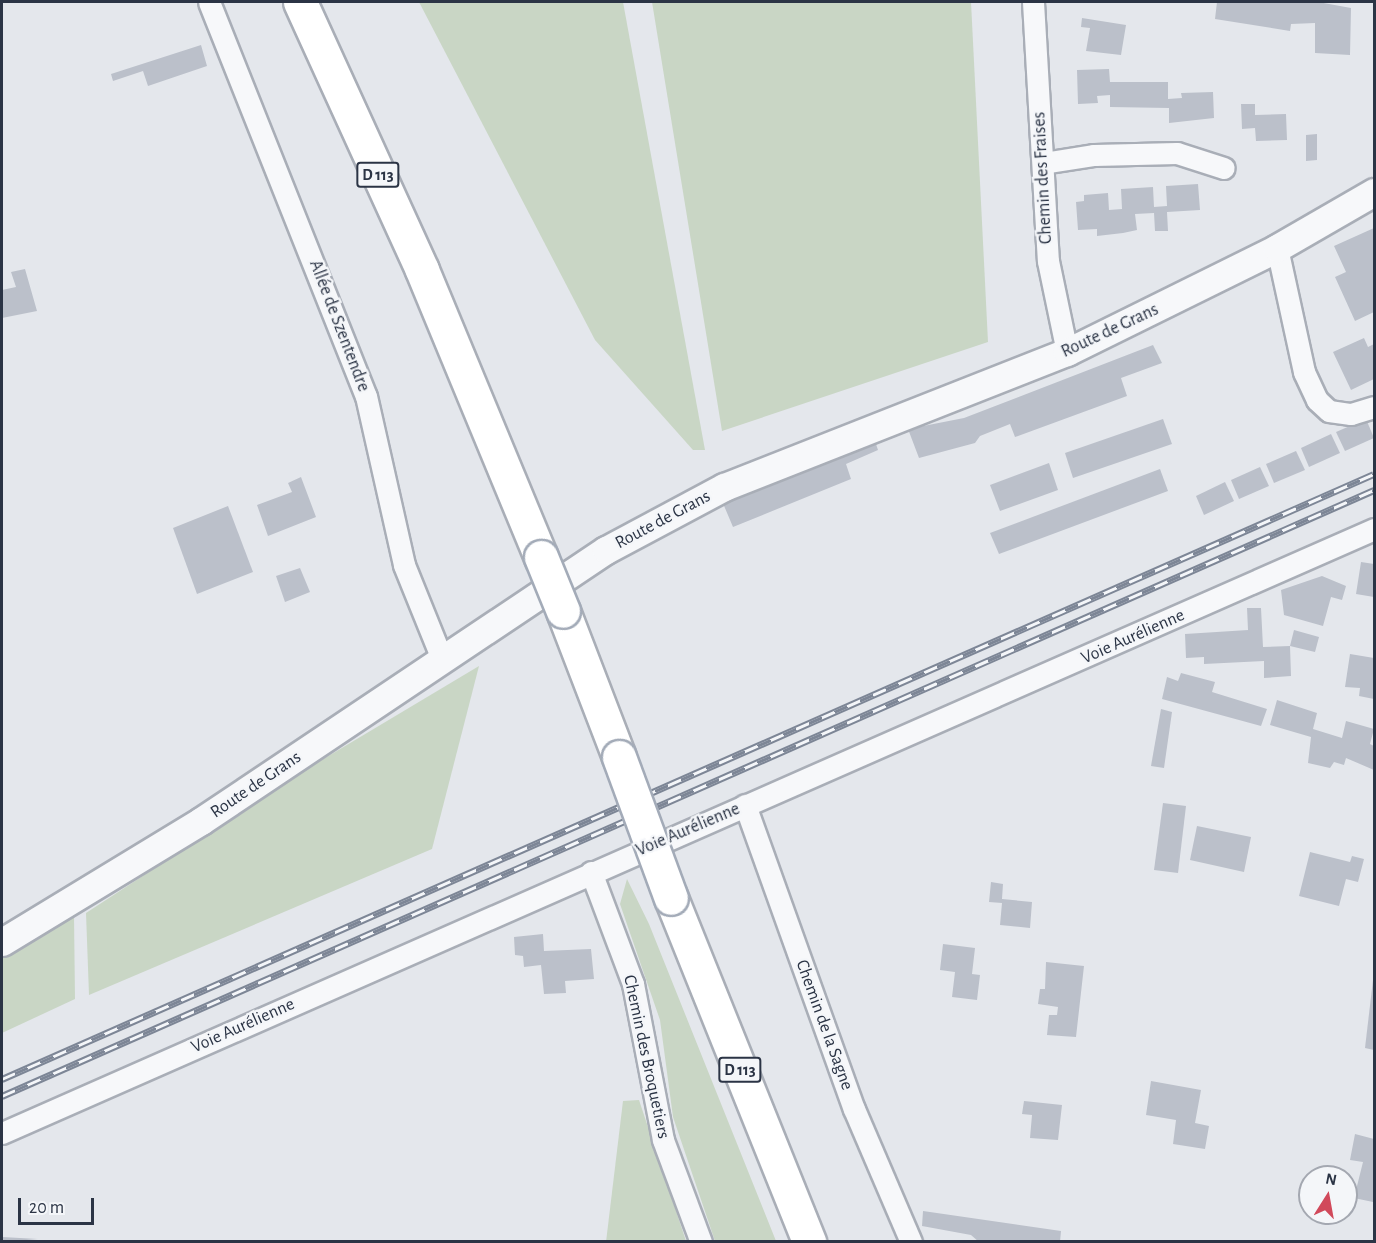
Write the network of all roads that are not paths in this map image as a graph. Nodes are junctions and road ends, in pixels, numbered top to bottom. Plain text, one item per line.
1 (209, 2) edge
2 (300, 2) edge
3 (1033, 2) edge
4 (1043, 163) junction
5 (1224, 168) dead end
6 (1374, 192) edge
7 (1277, 248) junction
8 (1067, 352) junction
9 (1374, 407) edge
10 (1374, 530) edge
11 (442, 659) junction
12 (746, 806) junction
13 (591, 872) junction
14 (2, 942) edge
15 (2, 1133) edge
16 (701, 1242) edge
17 (809, 1242) edge
18 (911, 1242) edge

1 - 11 street, Allée de Szentendre
2 - 17 main road, D 113, bridge
3 - 4 street, Chemin des Fraises
4 - 5 street
4 - 8 street, Chemin des Fraises
6 - 7 street, Route de Grans
7 - 8 street, Route de Grans
7 - 9 street
8 - 11 street, Route de Grans
10 - 12 street, Voie Aurélienne
11 - 14 street, Route de Grans
12 - 13 street, Voie Aurélienne
12 - 18 street, Chemin de la Sagne
13 - 15 street, Voie Aurélienne
13 - 16 street, Chemin des Broquetiers

